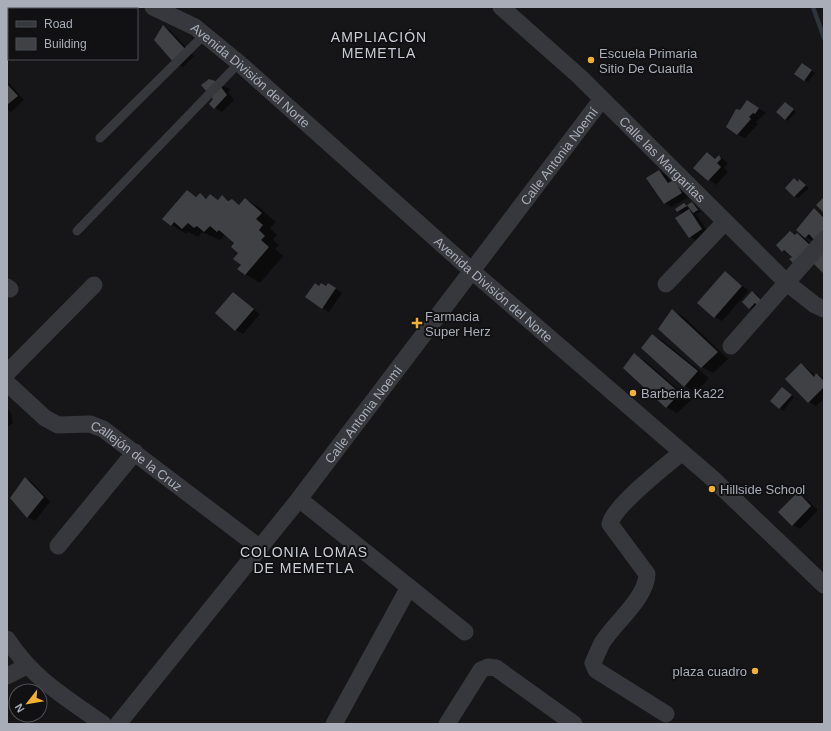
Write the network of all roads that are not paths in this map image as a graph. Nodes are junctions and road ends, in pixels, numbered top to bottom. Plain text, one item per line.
1 (153, 7) edge
2 (501, 7) edge
3 (204, 35) junction
4 (238, 63) junction
5 (602, 99) junction
6 (100, 138) dead end
7 (725, 222) junction
8 (77, 231) dead end
9 (824, 240) edge
10 (472, 271) junction
11 (787, 283) junction
12 (666, 284) dead end
13 (94, 285) dead end
14 (824, 309) edge
15 (731, 346) dead end
16 (7, 373) edge
17 (7, 383) edge
18 (135, 452) junction
19 (682, 452) junction
20 (299, 499) junction
21 (58, 546) dead end
22 (260, 548) junction
23 (824, 585) edge
24 (409, 587) junction
25 (465, 632) dead end
26 (7, 639) edge
27 (27, 666) junction
28 (7, 676) edge
29 (666, 714) dead end
30 (103, 724) edge
31 (118, 724) edge
32 (334, 724) edge
33 (447, 724) edge
34 (574, 724) edge

1 - 3 street, Avenida División del Norte
2 - 5 street, Calle las Margaritas
3 - 4 street, Avenida División del Norte
3 - 6 lane
4 - 8 lane
4 - 10 street, Avenida División del Norte
5 - 7 street, Calle las Margaritas
5 - 10 street, Calle Antonia Noemí
7 - 11 street, Calle las Margaritas
7 - 12 street
9 - 11 street
10 - 19 street, Avenida División del Norte
10 - 20 street, Calle Antonia Noemí
11 - 14 street, Calle las Margaritas
11 - 15 street
13 - 16 street
17 - 18 street, Callejón de la Cruz
18 - 21 street
18 - 22 street, Callejón de la Cruz
19 - 23 street, Avenida División del Norte
19 - 29 street
20 - 22 street, Calle Antonia Noemí
20 - 24 street
22 - 31 street, Calle Antonia Noemí
24 - 25 street
24 - 32 street
26 - 27 street
27 - 28 street
27 - 30 street
33 - 34 street

